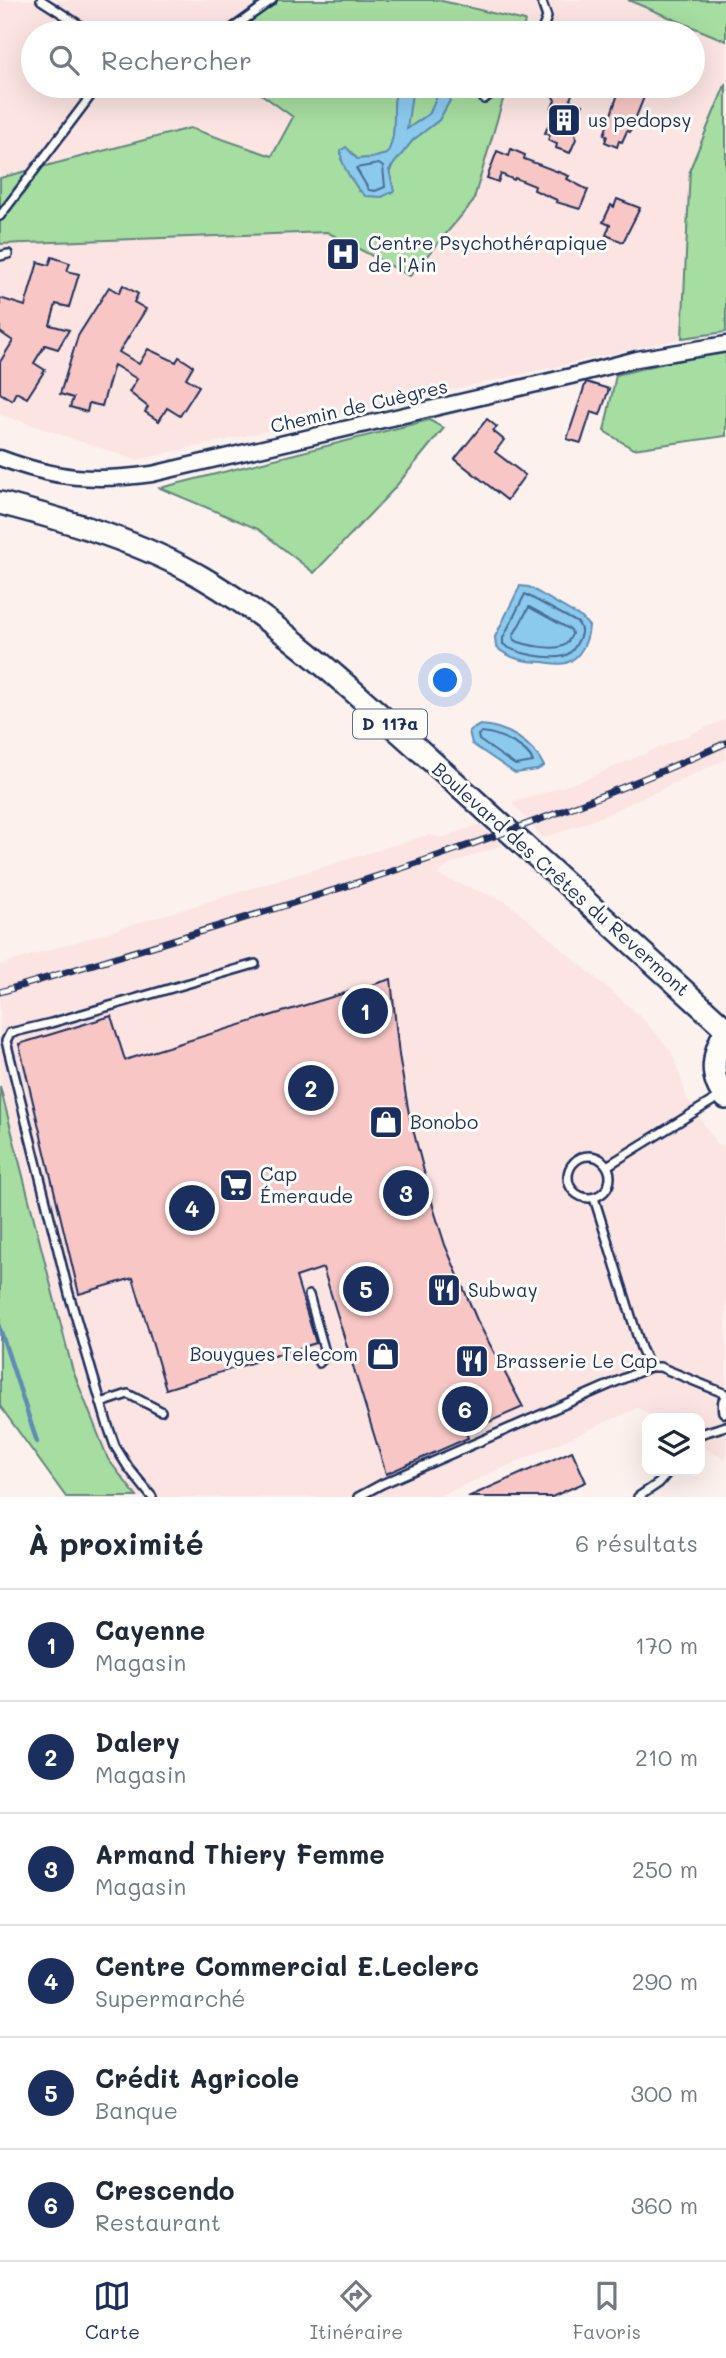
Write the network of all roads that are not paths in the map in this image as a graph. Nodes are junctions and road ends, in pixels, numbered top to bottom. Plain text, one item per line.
1 (41, 0) edge
2 (272, 0) edge
3 (541, 0) edge
4 (73, 21) edge
5 (243, 21) edge
6 (546, 21) edge
7 (88, 98) edge
8 (0, 216) edge
9 (726, 344) edge
10 (0, 457) edge
11 (0, 503) edge
12 (255, 964) dead end
13 (726, 1030) edge
14 (724, 1096) edge
15 (607, 1166) junction
16 (594, 1198) junction
17 (309, 1295) dead end
18 (319, 1363) dead end
19 (650, 1367) junction
20 (726, 1394) edge
21 (726, 1402) edge
22 (101, 1403) junction
23 (726, 1410) edge
24 (161, 1411) dead end
25 (726, 1426) edge
26 (705, 1432) edge
27 (664, 1476) edge
28 (152, 1497) edge
29 (358, 1497) edge
30 (638, 1497) edge

1 - 4 lane
2 - 5 lane
3 - 6 lane
7 - 8 lane
9 - 10 street, Chemin de Cuègres
11 - 13 main road, Boulevard des Crêtes du Revermont / D 117a
12 - 22 lane
13 - 14 main road
14 - 15 lane
15 - 16 lane
15 - 16 lane
16 - 19 lane
17 - 18 lane
19 - 20 lane
19 - 29 lane
21 - 23 street
22 - 24 lane
22 - 28 lane
25 - 26 lane
27 - 30 lane

